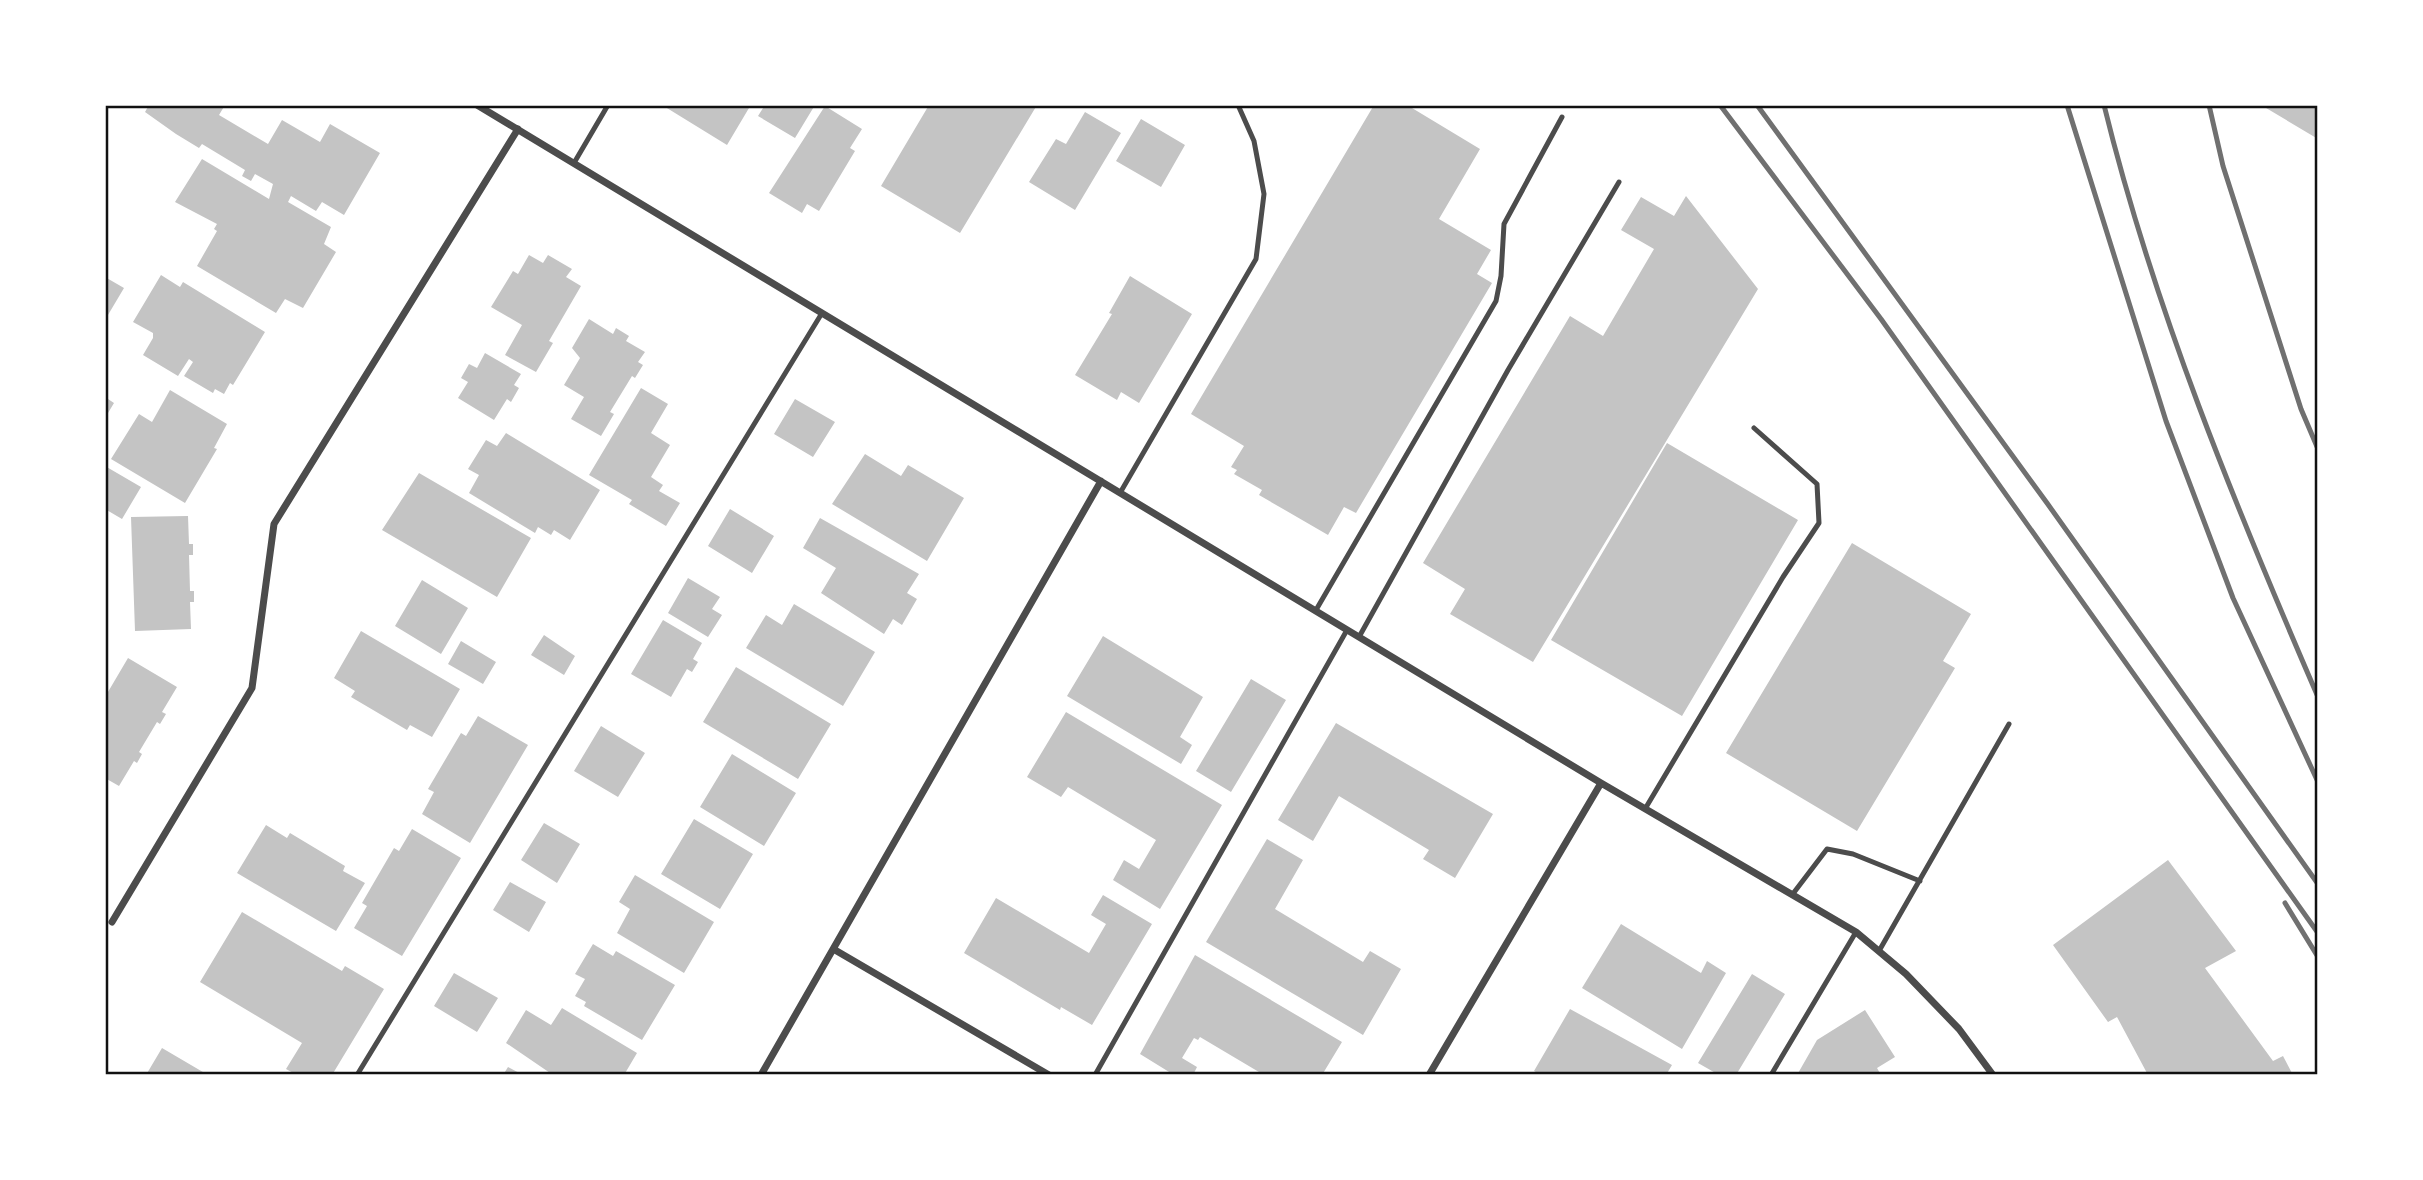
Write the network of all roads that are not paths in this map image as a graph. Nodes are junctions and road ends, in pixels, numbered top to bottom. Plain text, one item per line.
1 (477, 105) edge
2 (608, 105) edge
3 (1238, 105) edge
4 (1562, 117) dead end
5 (518, 130) junction
6 (574, 163) junction
7 (1619, 182) dead end
8 (822, 313) junction
9 (1754, 428) dead end
10 (1101, 481) junction
11 (1120, 493) junction
12 (1316, 610) junction
13 (1347, 630) junction
14 (1359, 637) junction
15 (2009, 724) dead end
16 (1601, 783) junction
17 (1644, 809) junction
18 (1920, 881) junction
19 (1793, 895) junction
20 (112, 922) dead end
21 (1856, 932) junction
22 (835, 950) junction
23 (1879, 951) junction
24 (357, 1075) edge
25 (761, 1075) edge
26 (1049, 1075) edge
27 (1096, 1075) edge
28 (1429, 1075) edge
29 (1771, 1075) edge
30 (1993, 1075) edge

1 - 5 street
2 - 6 lane
3 - 11 lane
4 - 12 lane
5 - 6 street
5 - 20 street
6 - 8 street
7 - 14 lane
8 - 10 street
8 - 24 lane
9 - 17 lane
10 - 11 street
10 - 22 street
11 - 12 street
12 - 13 street
13 - 14 street
13 - 27 lane
14 - 16 street
15 - 18 lane
16 - 17 street
16 - 28 street
17 - 19 street
18 - 19 lane
18 - 23 lane
19 - 21 street
21 - 23 street
21 - 29 lane
22 - 25 street
22 - 26 street
23 - 30 street

